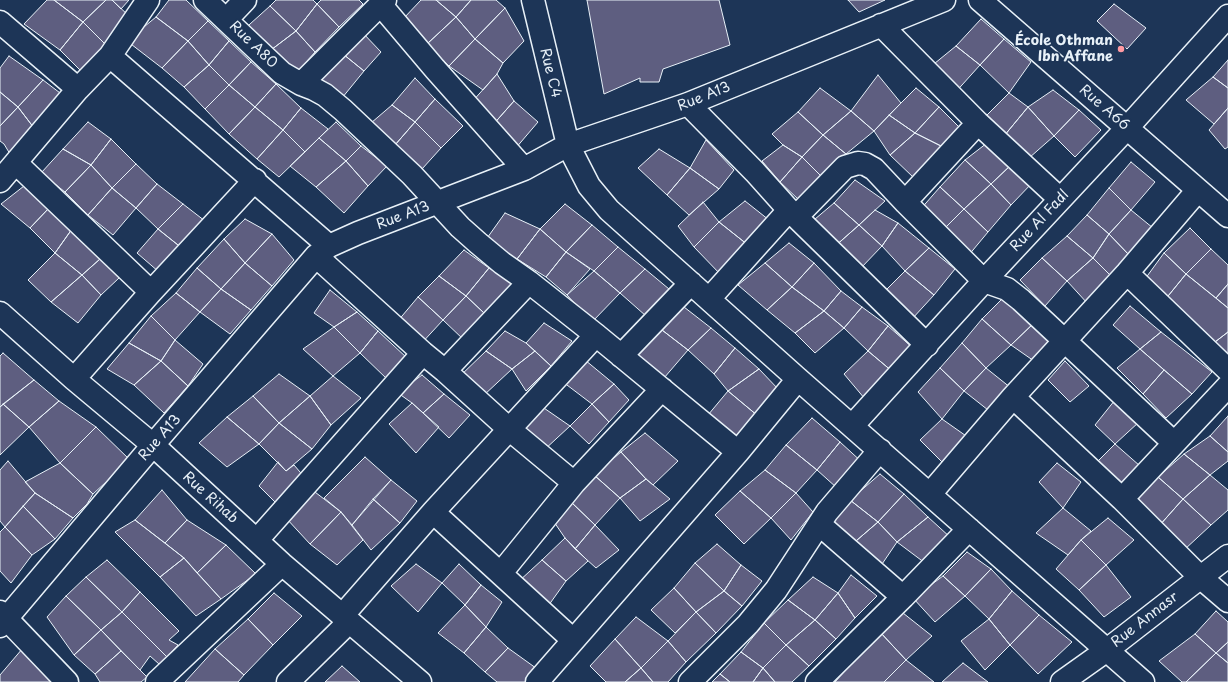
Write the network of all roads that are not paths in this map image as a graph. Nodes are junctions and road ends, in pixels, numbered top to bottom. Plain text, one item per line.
1 (148, 0) edge
2 (205, 0) edge
3 (245, 0) edge
4 (533, 0) edge
5 (944, 0) edge
6 (980, 0) edge
7 (383, 2) edge
8 (1228, 16) edge
9 (226, 20) junction
10 (0, 22) edge
11 (881, 25) junction
12 (110, 56) junction
13 (301, 84) junction
14 (78, 88) junction
15 (688, 104) junction
16 (978, 123) junction
17 (1127, 128) junction
18 (568, 145) junction
19 (16, 163) junction
20 (524, 168) junction
21 (255, 180) junction
22 (0, 181) edge
23 (1198, 190) junction
24 (1060, 199) junction
25 (439, 202) junction
26 (905, 202) junction
27 (1226, 211) edge
28 (793, 214) junction
29 (323, 251) junction
30 (1127, 273) junction
31 (984, 281) junction
32 (529, 282) junction
33 (691, 283) junction
34 (151, 292) junction
35 (709, 299) junction
36 (0, 314) edge
37 (596, 335) junction
38 (1065, 341) junction
39 (927, 345) junction
40 (423, 353) junction
41 (621, 356) junction
42 (1228, 370) edge
43 (445, 371) junction
44 (74, 379) junction
45 (798, 379) junction
46 (1228, 386) edge
47 (662, 389) junction
48 (1013, 398) junction
49 (852, 425) junction
50 (509, 429) junction
51 (1174, 444) junction
52 (153, 445) junction
53 (880, 450) junction
54 (738, 452) junction
55 (574, 483) junction
56 (930, 494) junction
57 (1122, 499) junction
58 (433, 512) junction
59 (819, 524) junction
60 (969, 529) junction
61 (257, 540) junction
62 (1228, 556) edge
63 (282, 564) junction
64 (501, 573) junction
65 (1200, 577) junction
66 (903, 597) junction
67 (1228, 601) edge
68 (2, 619) edge
69 (345, 619) junction
70 (573, 640) junction
71 (1107, 650) junction
72 (67, 682) edge
73 (157, 682) edge
74 (288, 682) edge
75 (420, 682) edge
76 (537, 682) edge
77 (690, 682) edge
78 (817, 682) edge
79 (1062, 682) edge
80 (1143, 682) edge

1 - 12 street
2 - 9 street
3 - 9 street, Rue A80
4 - 18 street, Rue C4
5 - 11 street, Rue A13
6 - 17 street, Rue A66
7 - 13 street
7 - 20 street
8 - 17 street, Rue Al Fadl
9 - 13 street, Rue A80
10 - 14 street
11 - 15 street, Rue A13
11 - 16 street
12 - 14 street
12 - 21 street
13 - 25 street, Rue A80
14 - 19 street
15 - 18 street, Rue A13
15 - 28 street
16 - 24 street
16 - 26 street
17 - 23 street, Rue A66
17 - 24 street, Rue Al Fadl
18 - 20 street, Rue A13
18 - 33 street, Rue C4
19 - 22 street
19 - 34 street
20 - 25 street, Rue A13
21 - 29 street
21 - 34 street
23 - 27 street, Rue A66
23 - 30 street
24 - 31 street, Rue Al Fadl
25 - 29 street, Rue A13
25 - 32 street, Rue A80
26 - 28 street
26 - 31 street
28 - 35 street
28 - 39 street
29 - 40 street
29 - 52 street, Rue A13
30 - 38 street
30 - 42 street
31 - 38 street
31 - 39 street, Rue Al Fadl
32 - 37 street, Rue A80
32 - 43 street
33 - 35 street, Rue C4
33 - 41 street
34 - 44 street
35 - 45 street, Rue C4
36 - 44 street, Rue Rihab
37 - 41 street, Rue A80
37 - 50 street
38 - 48 street
38 - 51 street
39 - 49 street, Rue Al Fadl
40 - 43 street
40 - 61 street
41 - 47 street, Rue A80
43 - 50 street
44 - 52 street, Rue Rihab
45 - 49 street, Rue C4
45 - 54 street
46 - 51 street
47 - 54 street, Rue A80
47 - 55 street
48 - 56 street
48 - 57 street
49 - 53 street, Rue C4
50 - 55 street
50 - 58 street
51 - 57 street
52 - 61 street, Rue Rihab
52 - 68 street, Rue A13
53 - 56 street, Rue C4
53 - 59 street
54 - 70 street
55 - 64 street
56 - 60 street, Rue C4
57 - 65 street
58 - 64 street
58 - 69 street
59 - 66 street
59 - 77 street
60 - 66 street
60 - 71 street, Rue C4
61 - 63 street, Rue Rihab
62 - 65 street, Rue Annasr
63 - 69 street, Rue Rihab
63 - 73 street
64 - 70 street
65 - 67 street
65 - 71 street, Rue Annasr
66 - 78 street
68 - 72 street
69 - 74 street
69 - 75 street, Rue Rihab
70 - 76 street
71 - 79 street, Rue Annasr
71 - 80 street, Rue C4

